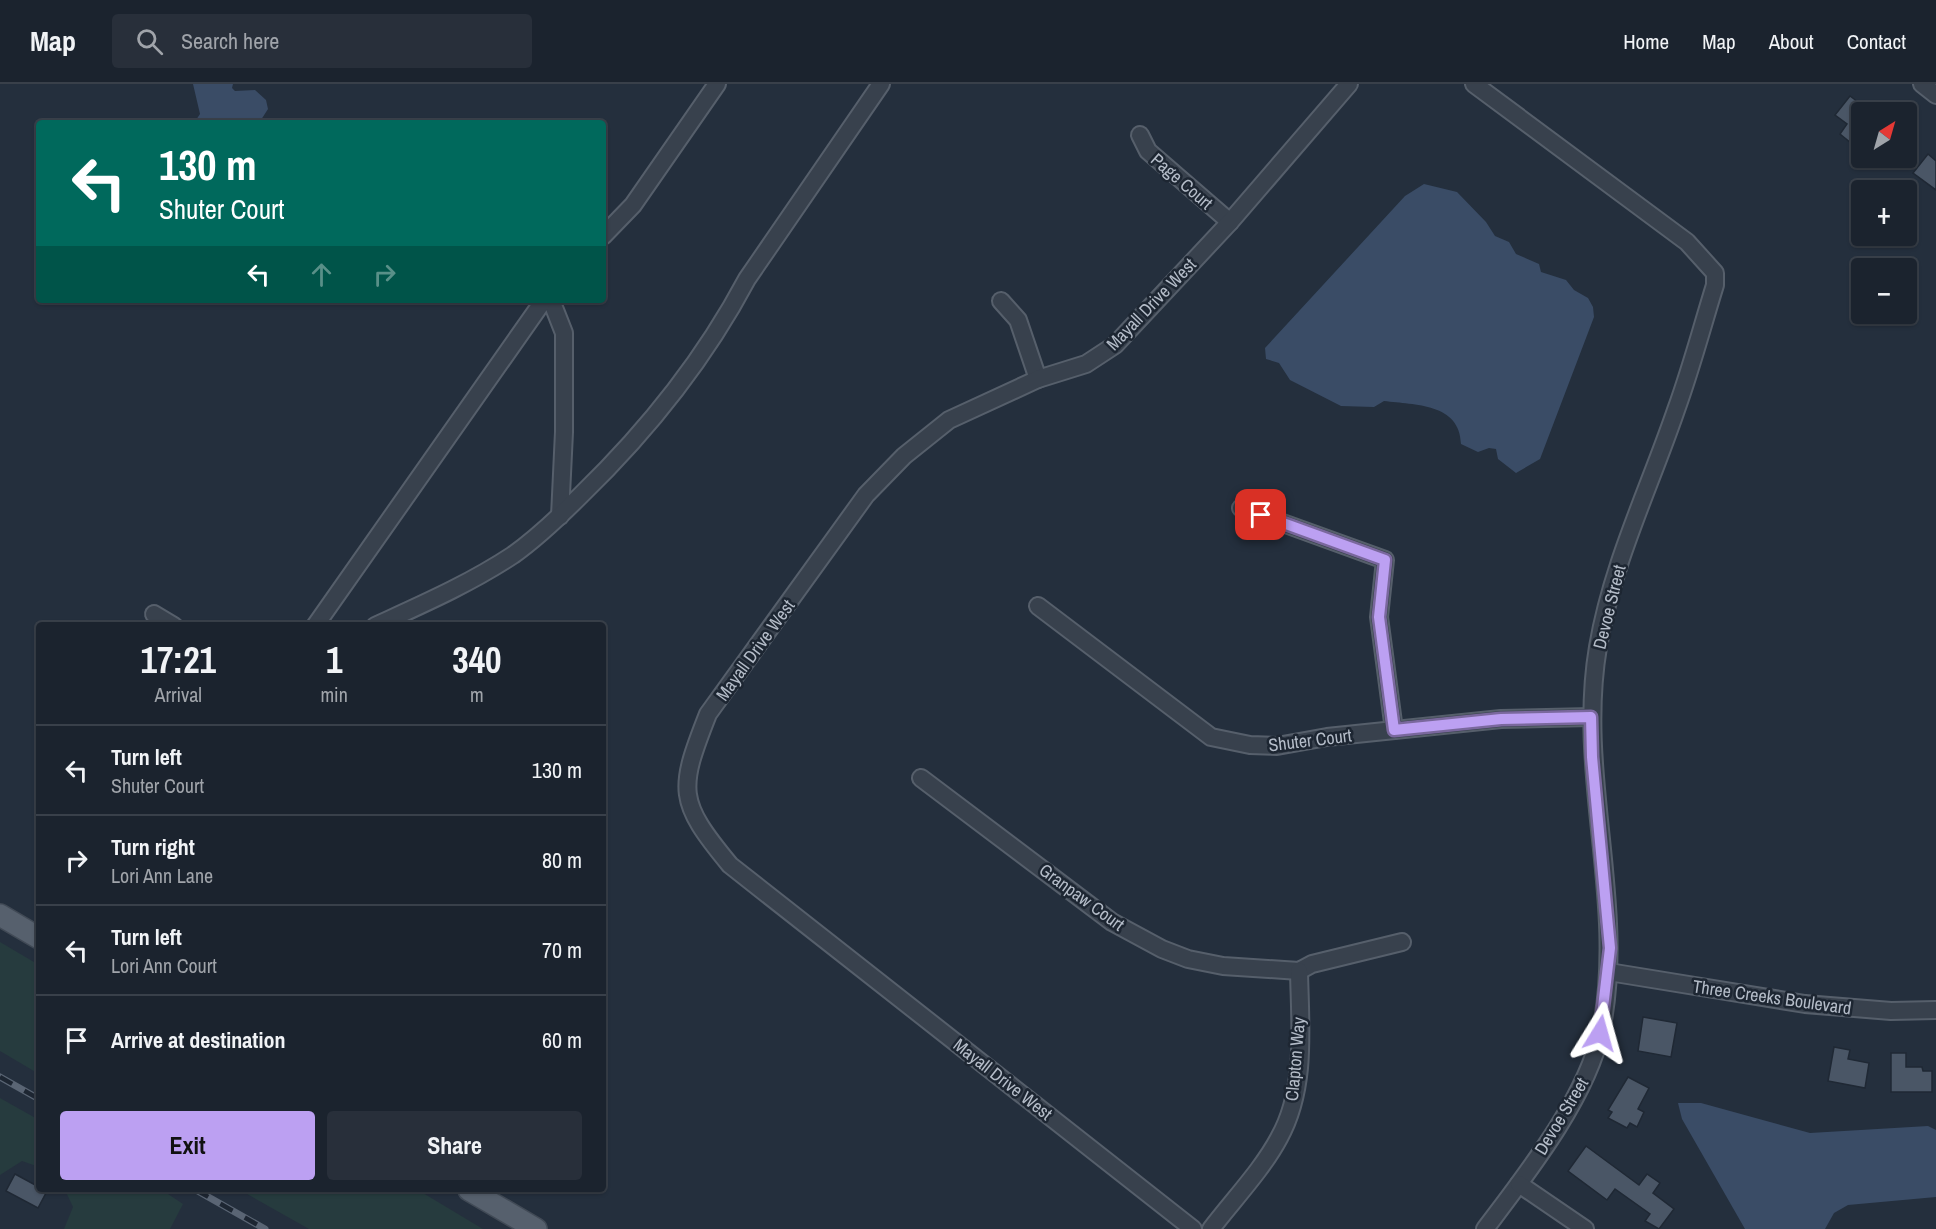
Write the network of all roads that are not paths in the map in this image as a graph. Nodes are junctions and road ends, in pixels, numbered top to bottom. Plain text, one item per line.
1 (717, 84) edge
2 (881, 84) edge
3 (1349, 84) edge
4 (1474, 84) edge
5 (1922, 84) edge
6 (1936, 94) edge
7 (1140, 135) dead end
8 (1230, 222) junction
9 (606, 234) edge
10 (1001, 301) dead end
11 (542, 303) edge
12 (551, 303) edge
13 (1038, 379) junction
14 (1241, 508) dead end
15 (560, 516) junction
16 (1038, 606) dead end
17 (154, 614) dead end
18 (167, 622) edge
19 (318, 622) edge
20 (384, 622) edge
21 (1591, 717) junction
22 (1394, 730) junction
23 (921, 778) dead end
24 (0, 915) edge
25 (36, 936) edge
26 (1402, 942) dead end
27 (1299, 971) junction
28 (1609, 972) junction
29 (1936, 1010) edge
30 (1519, 1184) junction
31 (472, 1192) edge
32 (536, 1229) edge
33 (1193, 1229) edge
34 (1211, 1229) edge
35 (1485, 1229) edge
36 (1585, 1229) edge

1 - 9 street
2 - 15 street
3 - 8 street, Mayall Drive West
4 - 21 street, Devoe Street
5 - 6 street
7 - 8 street, Page Court
8 - 13 street, Mayall Drive West
10 - 13 street
11 - 19 street
12 - 15 street
13 - 33 street, Mayall Drive West
14 - 22 street
15 - 20 street
16 - 22 street, Shuter Court
17 - 18 street
21 - 22 street, Shuter Court
21 - 28 street, Devoe Street
23 - 27 street, Granpaw Court
24 - 25 main road
26 - 27 street, Granpaw Court
27 - 34 street, Clapton Way
28 - 29 street, Three Creeks Boulevard
28 - 30 street, Devoe Street
30 - 35 street, Devoe Street
30 - 36 street
31 - 32 main road

